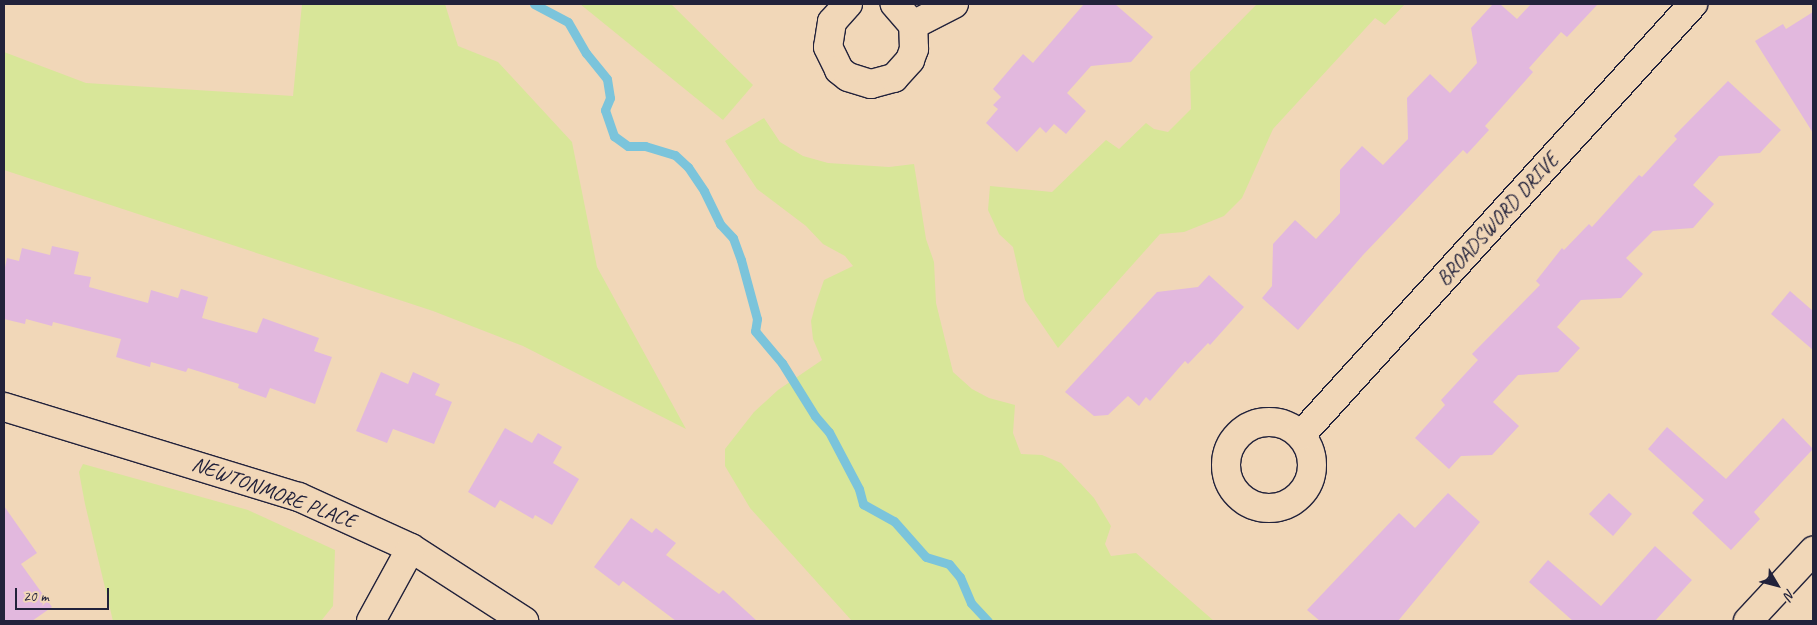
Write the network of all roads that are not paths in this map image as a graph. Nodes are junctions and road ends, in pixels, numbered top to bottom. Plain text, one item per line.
1 (848, 4) edge
2 (895, 4) edge
3 (954, 4) edge
4 (1693, 4) edge
5 (912, 25) junction
6 (4, 407) edge
7 (1301, 435) dead end
8 (411, 548) junction
9 (1813, 551) edge
10 (372, 621) edge
11 (524, 621) edge
12 (1748, 621) edge

1 - 5 street
2 - 5 street
3 - 5 street
4 - 7 street, BROADSWORD DRIVE
6 - 8 street, NEWTONMORE PLACE
8 - 10 street
8 - 11 street, NEWTONMORE PLACE
9 - 12 street

